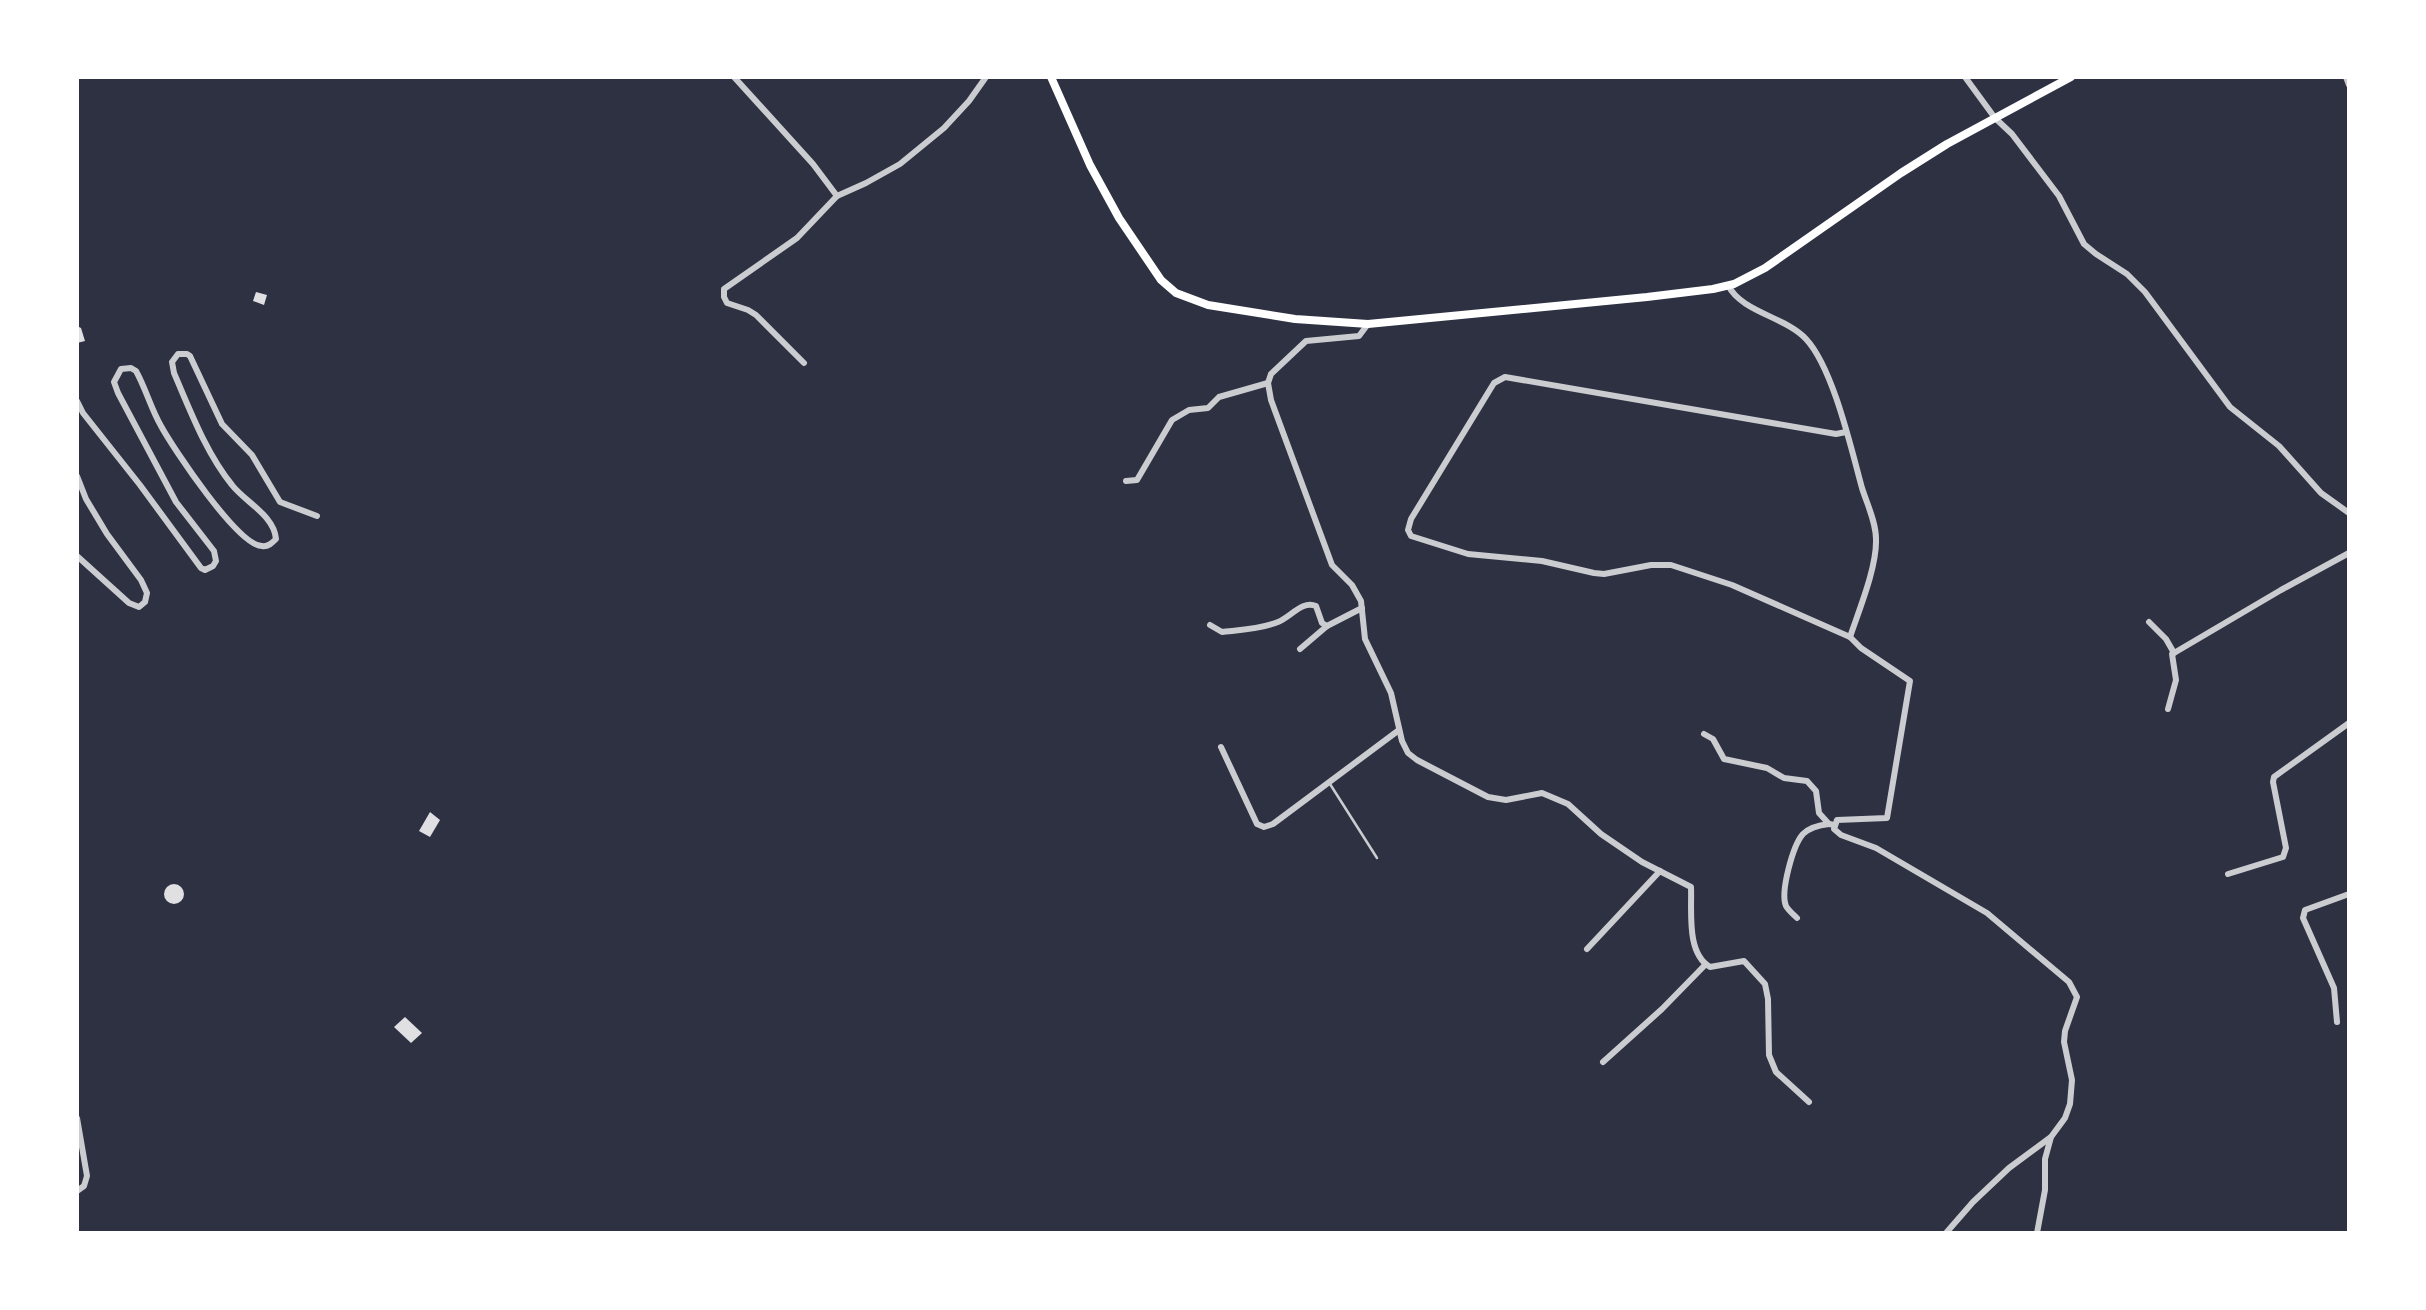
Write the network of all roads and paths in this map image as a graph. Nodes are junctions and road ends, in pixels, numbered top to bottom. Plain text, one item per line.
1 (734, 77) edge
2 (986, 77) edge
3 (1051, 77) edge
4 (1965, 77) edge
5 (2071, 77) edge
6 (2346, 77) edge
7 (2349, 85) edge
8 (1995, 118) junction
9 (837, 196) junction
10 (1728, 285) junction
11 (1368, 324) junction
12 (804, 363) dead end
13 (1268, 383) junction
14 (77, 401) edge
15 (1846, 432) junction
16 (77, 476) edge
17 (1126, 481) dead end
18 (2349, 513) edge
19 (317, 516) dead end
20 (2349, 553) edge
21 (77, 556) edge
22 (1362, 608) junction
23 (2149, 622) dead end
24 (1210, 625) dead end
25 (1326, 626) junction
26 (1850, 637) junction
27 (1300, 649) dead end
28 (2174, 653) junction
29 (2168, 709) dead end
30 (2349, 723) edge
31 (1399, 730) junction
32 (1704, 734) dead end
33 (1221, 747) dead end
34 (1328, 781) junction
35 (1831, 824) junction
36 (1377, 858) dead end
37 (1660, 871) junction
38 (2228, 874) dead end
39 (2349, 894) edge
40 (1797, 918) dead end
41 (1587, 949) dead end
42 (1705, 965) junction
43 (2337, 1022) dead end
44 (1603, 1062) dead end
45 (1809, 1102) dead end
46 (77, 1118) edge
47 (2051, 1137) junction
48 (77, 1191) edge
49 (1946, 1233) edge
50 (2037, 1233) edge

1 - 9 street
2 - 9 street
3 - 11 main road
4 - 8 street
5 - 8 main road
6 - 7 street
8 - 10 main road
8 - 18 street
9 - 12 street
10 - 11 main road
10 - 15 street
11 - 13 street
13 - 17 street
13 - 22 street
14 - 19 street
15 - 26 street
15 - 26 street
16 - 21 street
20 - 28 street
22 - 25 street
22 - 31 street
23 - 28 street
24 - 25 street
25 - 27 street
26 - 35 street
28 - 29 street
30 - 38 street
31 - 34 street
31 - 37 street
32 - 35 street
33 - 34 street
34 - 36 lane
35 - 40 street
35 - 47 street
37 - 41 street
37 - 42 street
39 - 43 street
42 - 44 street
42 - 45 street
46 - 48 street
47 - 49 street
47 - 50 street

